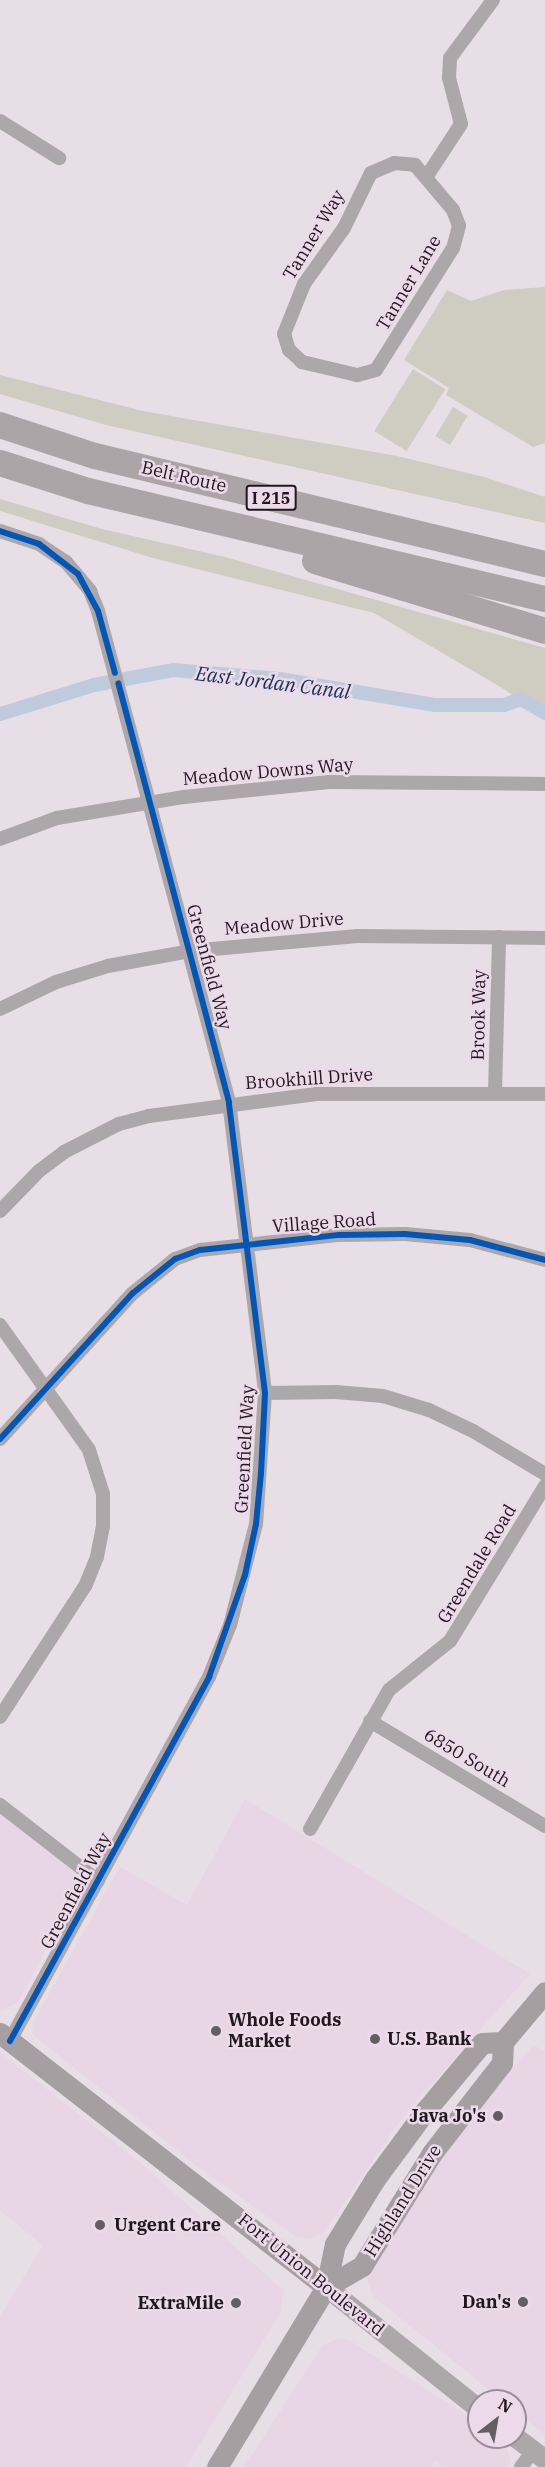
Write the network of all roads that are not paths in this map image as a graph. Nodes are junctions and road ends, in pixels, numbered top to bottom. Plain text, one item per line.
1 (493, 0) edge
2 (0, 121) edge
3 (59, 158) dead end
4 (427, 176) junction
5 (286, 343) joint
6 (0, 425) edge
7 (0, 463) edge
8 (226, 488) junction
9 (88, 491) junction
10 (0, 531) edge
11 (545, 546) edge
12 (545, 564) edge
13 (545, 599) edge
14 (545, 631) edge
15 (545, 784) edge
16 (148, 801) junction
17 (0, 839) edge
18 (499, 937) junction
19 (545, 938) edge
20 (190, 951) junction
21 (0, 1009) edge
22 (495, 1093) junction
23 (545, 1094) edge
24 (230, 1102) junction
25 (0, 1211) edge
26 (250, 1243) junction
27 (545, 1260) edge
28 (0, 1325) edge
29 (46, 1388) junction
30 (265, 1394) junction
31 (0, 1439) edge
32 (545, 1474) edge
33 (545, 1486) edge
34 (0, 1717) edge
35 (370, 1721) junction
36 (0, 1805) edge
37 (545, 1826) edge
38 (310, 1829) dead end
39 (98, 1881) junction
40 (545, 1992) edge
41 (5, 2037) edge
42 (503, 2042) junction
43 (326, 2288) junction
44 (467, 2400) edge
45 (217, 2467) edge

1 - 4 street
2 - 3 street
4 - 5 street, Tanner Way
4 - 5 street, Tanner Lane
6 - 8 highway, Belt Route / I 215
7 - 9 highway, Belt Route / I 215
8 - 11 highway
8 - 12 highway, Belt Route / I 215
9 - 13 highway, Belt Route / I 215
9 - 14 highway
10 - 16 street, Greenfield Way
15 - 16 street, Meadow Downs Way
16 - 17 street, Meadow Downs Way
16 - 20 street, Greenfield Way
18 - 19 street, Meadow Drive
18 - 20 street, Meadow Drive
18 - 22 street, Brook Way
20 - 21 street, Meadow Drive
20 - 24 street, Greenfield Way
22 - 23 street, Brookhill Drive
22 - 24 street, Brookhill Drive
24 - 25 street, Brookhill Drive
24 - 26 street, Greenfield Way
26 - 27 street, Village Road
26 - 29 street, Village Road
26 - 30 street, Greenfield Way
28 - 29 street
29 - 31 street, Village Road
29 - 34 street
30 - 32 street
30 - 39 street, Greenfield Way
33 - 35 street, Greendale Road
35 - 37 street, 6850 South
35 - 38 street, Greendale Road
36 - 39 street
39 - 41 street, Greenfield Way
40 - 42 main road, Highland Drive
41 - 43 main road, Fort Union Boulevard
42 - 43 main road, Highland Drive
42 - 43 main road, Highland Drive
43 - 44 main road, Fort Union Boulevard
43 - 45 main road, Highland Drive

